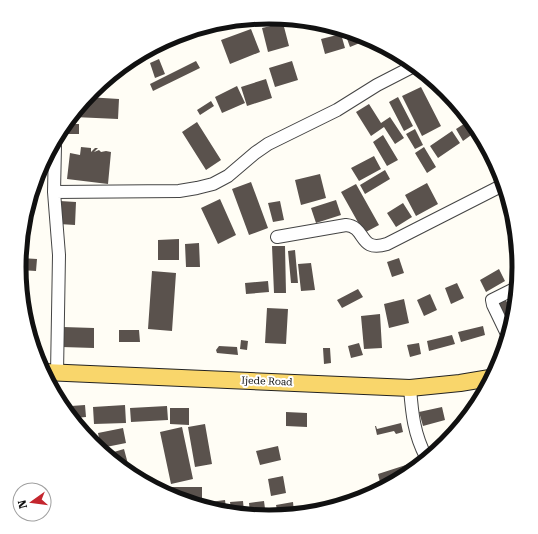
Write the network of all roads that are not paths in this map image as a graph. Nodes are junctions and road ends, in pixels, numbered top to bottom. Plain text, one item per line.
1 (409, 69) edge
2 (55, 153) edge
3 (498, 187) edge
4 (54, 192) junction
5 (277, 237) dead end
6 (511, 291) edge
7 (504, 328) edge
8 (51, 372) edge
9 (484, 379) edge
10 (410, 388) junction
11 (424, 454) edge

1 - 4 street
2 - 4 street
3 - 5 street
4 - 8 street
6 - 7 street
8 - 10 main road, Ijede Road
9 - 10 main road, Ijede Road
10 - 11 street

